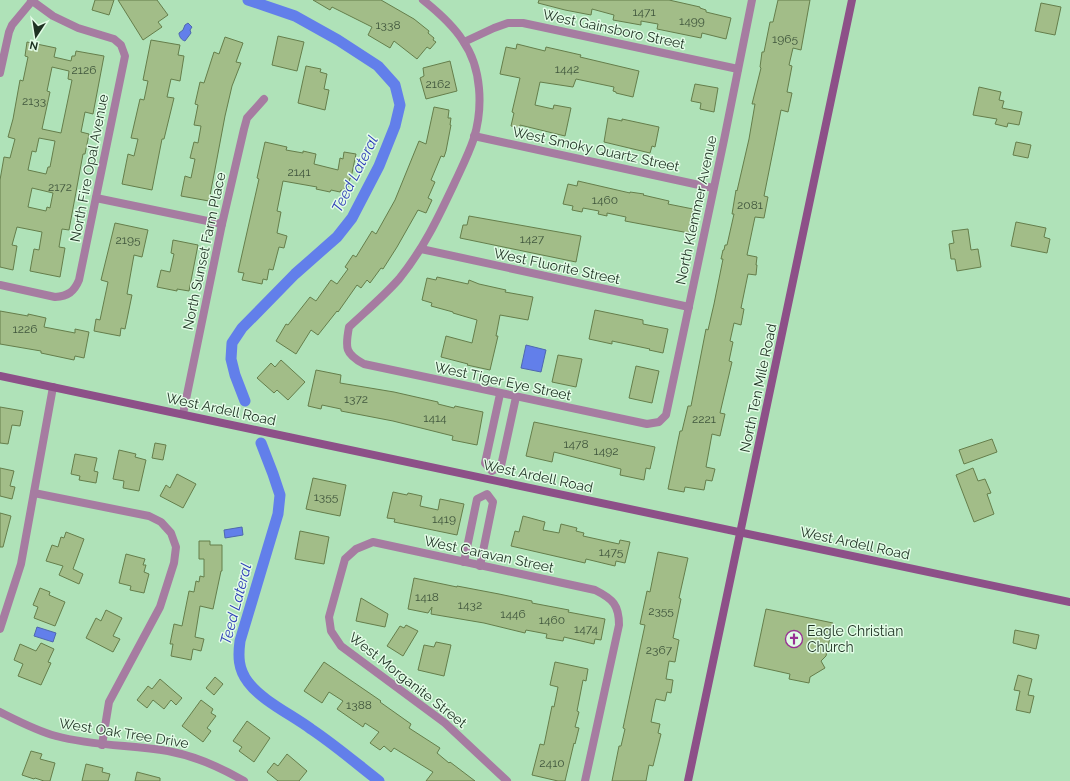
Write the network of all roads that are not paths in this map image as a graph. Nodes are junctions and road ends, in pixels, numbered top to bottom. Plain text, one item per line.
1 (31, 0) edge
2 (424, 0) edge
3 (752, 0) edge
4 (852, 0) edge
5 (464, 42) junction
6 (738, 68) junction
7 (0, 72) edge
8 (264, 99) dead end
9 (474, 136) junction
10 (713, 188) junction
11 (96, 198) junction
12 (222, 224) junction
13 (421, 249) junction
14 (0, 285) edge
15 (689, 307) junction
16 (0, 376) edge
17 (53, 387) junction
18 (500, 394) junction
19 (516, 397) junction
20 (183, 414) junction
21 (659, 422) joint
22 (492, 471) junction
23 (491, 480) junction
24 (34, 493) junction
25 (487, 494) junction
26 (740, 533) junction
27 (464, 562) junction
28 (480, 566) junction
29 (1070, 602) edge
30 (0, 629) edge
31 (331, 631) joint
32 (0, 712) edge
33 (102, 745) junction
34 (244, 781) edge
35 (506, 781) edge
36 (585, 781) edge
37 (688, 781) edge

1 - 7 street
1 - 11 street, North Fire Opal Avenue
2 - 5 street
3 - 6 street, North Klemmer Avenue
4 - 26 street, North Ten Mile Road
5 - 6 street, West Gainsboro Street
5 - 9 street
6 - 10 street, North Klemmer Avenue
8 - 12 street, North Sunset Farm Place
9 - 10 street, West Smoky Quartz Street
9 - 13 street
10 - 15 street, North Klemmer Avenue
11 - 12 street
11 - 14 street, North Fire Opal Avenue
12 - 20 street, North Sunset Farm Place
13 - 15 street, West Fluorite Street
13 - 18 street, West Tiger Eye Street
15 - 21 street, North Klemmer Avenue
16 - 17 street, West Ardell Road
17 - 20 street, West Ardell Road
17 - 24 street
18 - 19 street, West Tiger Eye Street
18 - 22 street
19 - 21 street, West Tiger Eye Street
19 - 22 street
20 - 23 street, West Ardell Road
22 - 23 street
23 - 25 street
23 - 26 street, West Ardell Road
24 - 30 street
24 - 33 street
25 - 27 street
25 - 28 street
26 - 29 street, West Ardell Road
26 - 37 street, North Ten Mile Road
27 - 28 street, West Caravan Street
27 - 31 street, West Caravan Street
28 - 36 street, West Caravan Street
31 - 35 street, West Morganite Street
32 - 33 street, West Oak Tree Drive
33 - 34 street, West Oak Tree Drive

